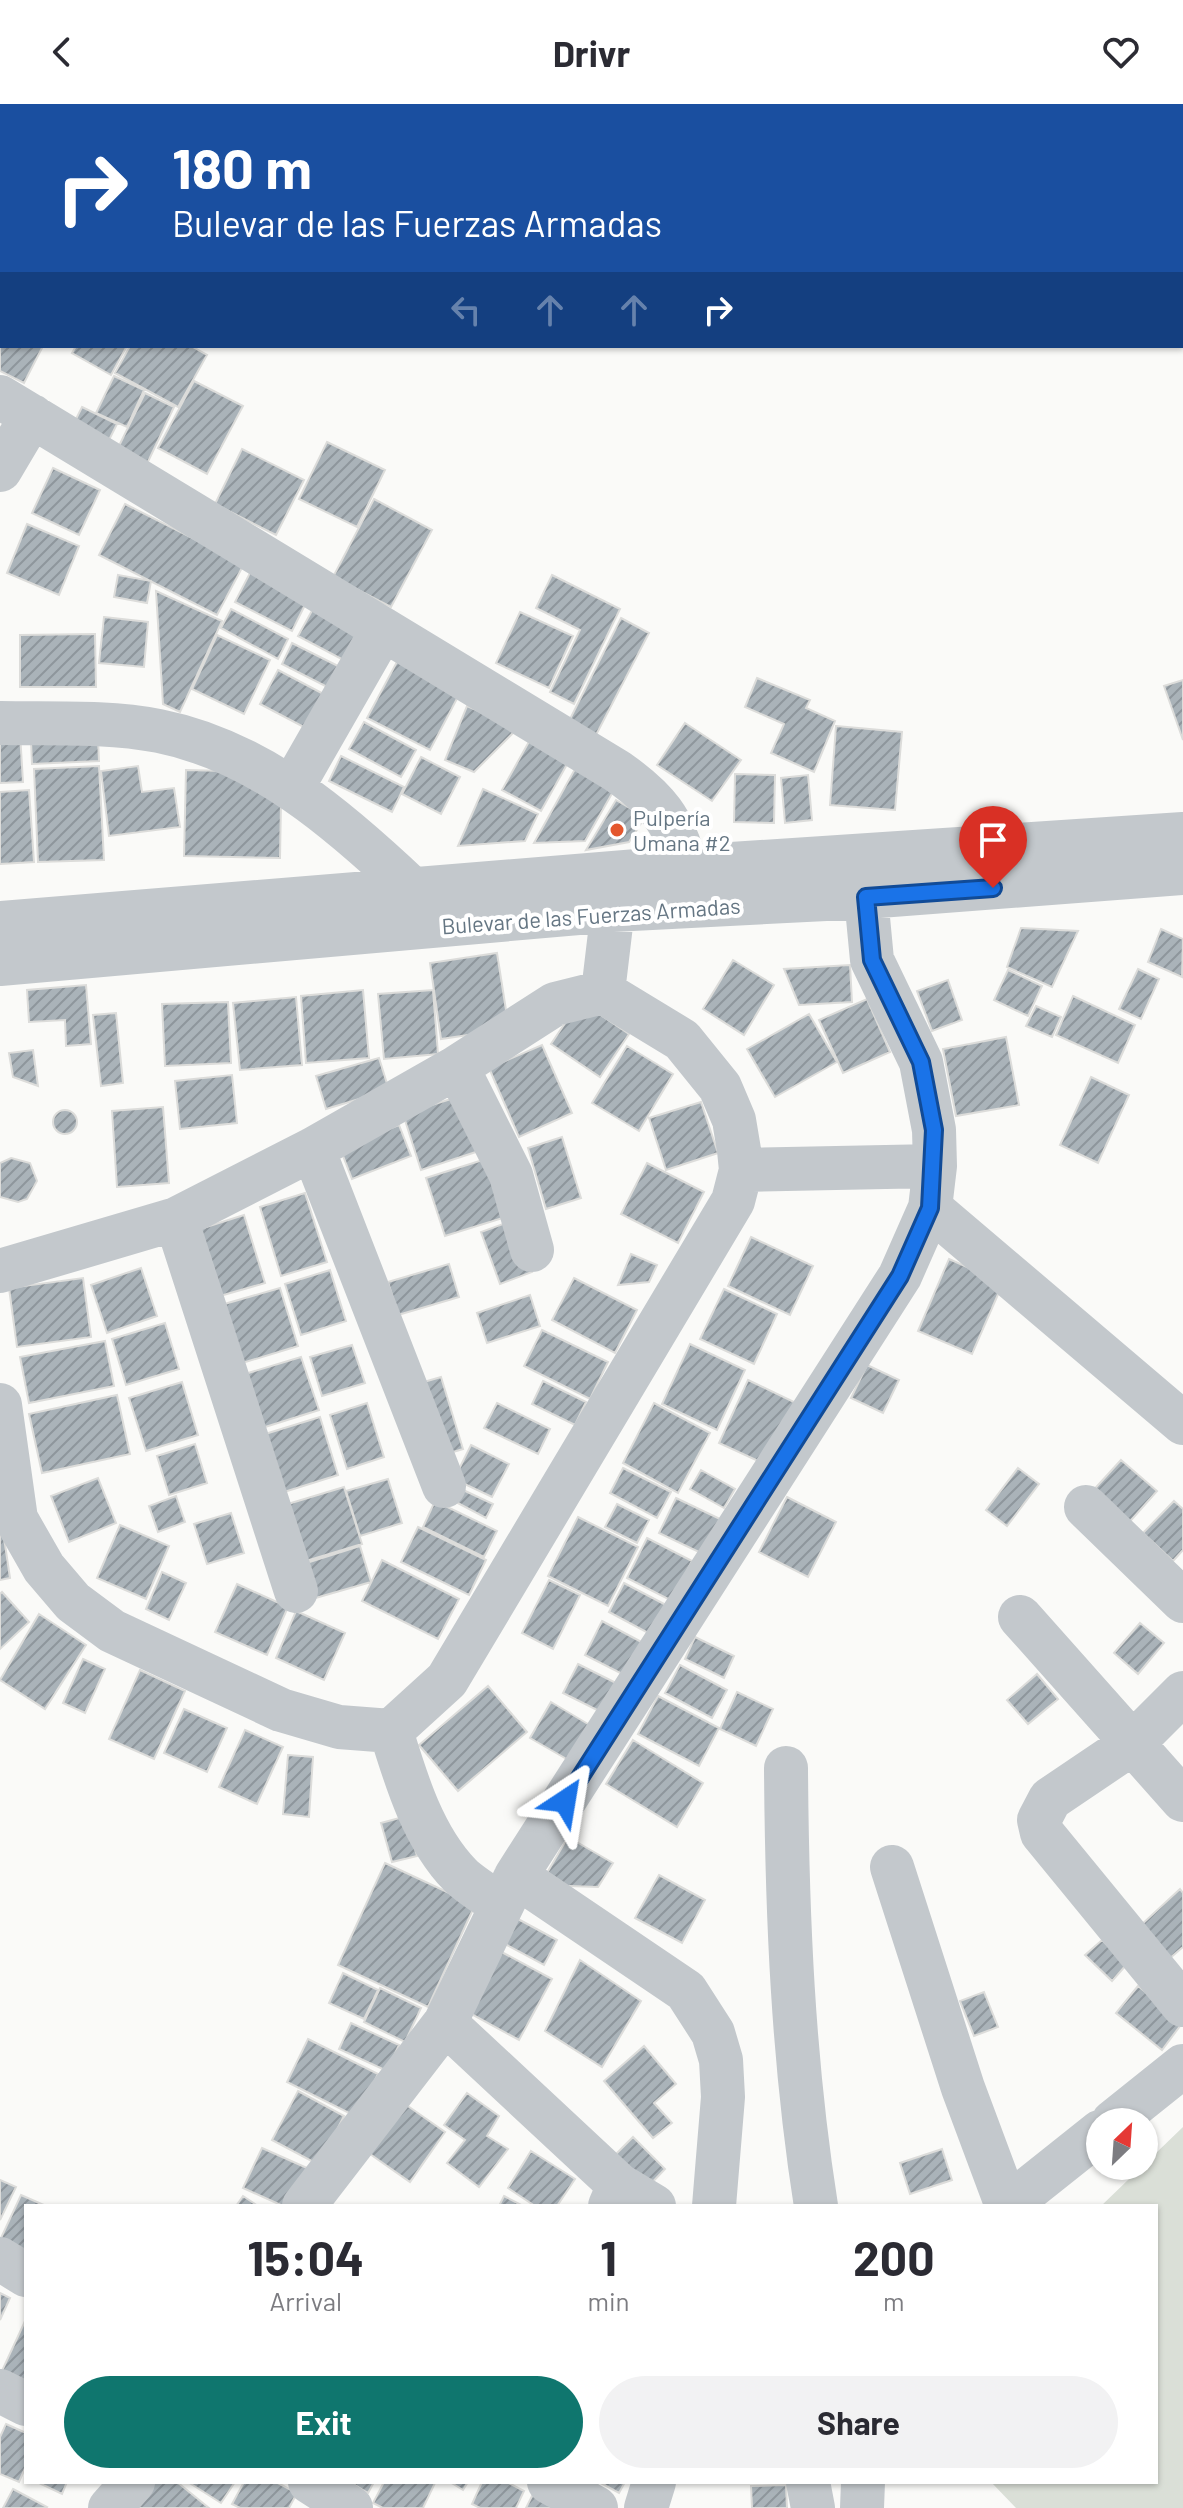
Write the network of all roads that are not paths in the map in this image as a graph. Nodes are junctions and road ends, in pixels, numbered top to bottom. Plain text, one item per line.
1 (16, 406) edge
2 (0, 470) edge
3 (383, 629) junction
4 (0, 723) edge
5 (292, 788) junction
6 (1173, 831) edge
7 (686, 867) junction
8 (1183, 873) edge
9 (412, 889) junction
10 (615, 892) junction
11 (866, 897) junction
12 (0, 923) edge
13 (0, 964) edge
14 (603, 992) junction
15 (457, 1067) junction
16 (313, 1149) junction
17 (741, 1170) junction
18 (933, 1187) junction
19 (176, 1219) junction
20 (532, 1250) dead end
21 (0, 1271) edge
22 (0, 1405) edge
23 (1183, 1423) edge
24 (444, 1486) dead end
25 (1086, 1507) dead end
26 (8, 1520) edge
27 (296, 1591) dead end
28 (1183, 1601) edge
29 (1020, 1617) dead end
30 (1183, 1693) edge
31 (391, 1731) junction
32 (1133, 1743) junction
33 (786, 1768) dead end
34 (1183, 1800) edge
35 (892, 1867) dead end
36 (508, 1890) junction
37 (1183, 2005) edge
38 (445, 2023) junction
39 (1183, 2066) edge
40 (1130, 2108) edge
41 (1086, 2143) edge
42 (628, 2199) edge
43 (306, 2204) edge
44 (714, 2204) edge
45 (816, 2204) edge
46 (1006, 2204) edge
47 (1010, 2204) edge
48 (0, 2259) edge
49 (24, 2274) edge
50 (0, 2391) edge
51 (24, 2403) edge
52 (313, 2484) edge
53 (553, 2484) edge
54 (653, 2484) edge
55 (808, 2484) edge
56 (351, 2508) edge
57 (596, 2508) edge
58 (646, 2508) edge
59 (813, 2508) edge

1 - 2 street
1 - 3 street
3 - 5 street
3 - 7 street
4 - 5 street
5 - 9 street
6 - 7 street, Bulevar de las Fuerzas Armadas
7 - 10 street, Bulevar de las Fuerzas Armadas
8 - 11 street, Bulevar de las Fuerzas Armadas
9 - 10 street, Bulevar de las Fuerzas Armadas
9 - 12 street, Bulevar de las Fuerzas Armadas
10 - 11 street, Bulevar de las Fuerzas Armadas
10 - 13 street, Bulevar de las Fuerzas Armadas
10 - 14 street
11 - 18 street
14 - 15 street
14 - 17 street
15 - 16 street
15 - 20 street
16 - 19 street
16 - 24 street
17 - 18 street
17 - 31 street
18 - 23 street
18 - 36 street
19 - 21 street
19 - 27 street
22 - 26 street
25 - 28 street
26 - 31 street
29 - 32 street
30 - 32 street
31 - 36 street
32 - 34 street
32 - 37 street
33 - 45 street
35 - 46 street
36 - 38 street
36 - 44 street
38 - 42 street
38 - 43 street
39 - 40 street
41 - 47 street
48 - 49 street
50 - 51 street
52 - 56 street
53 - 57 street
54 - 58 street
55 - 59 street

